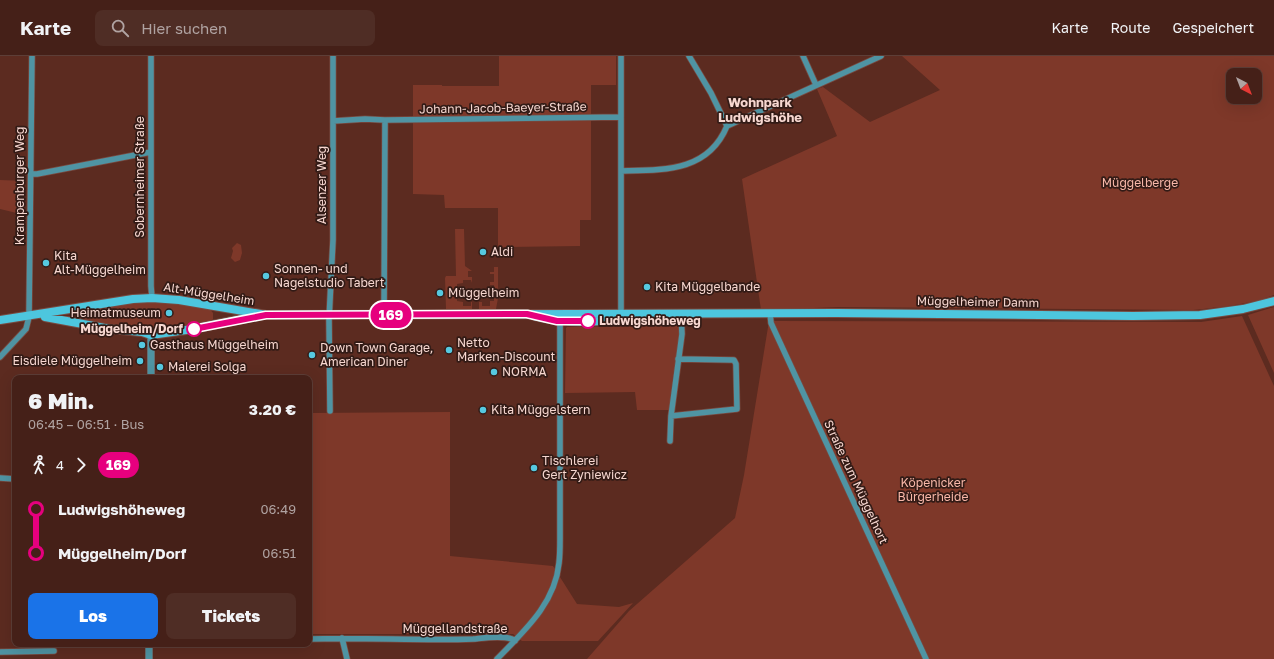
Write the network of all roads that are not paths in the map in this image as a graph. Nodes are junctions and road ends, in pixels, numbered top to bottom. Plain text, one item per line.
1 (32, 56) edge
2 (151, 56) edge
3 (333, 56) edge
4 (621, 56) edge
5 (689, 56) edge
6 (803, 56) edge
7 (881, 56) edge
8 (816, 85) junction
9 (621, 117) junction
10 (385, 120) junction
11 (333, 121) junction
12 (727, 126) junction
13 (151, 152) junction
14 (621, 171) junction
15 (31, 174) junction
16 (152, 298) junction
17 (1274, 300) edge
18 (770, 313) junction
19 (681, 314) junction
20 (38, 315) junction
21 (266, 315) junction
22 (330, 315) junction
23 (384, 315) junction
24 (621, 316) junction
25 (29, 317) junction
26 (560, 317) junction
27 (0, 320) edge
28 (151, 335) junction
29 (0, 358) edge
30 (678, 359) junction
31 (151, 375) edge
32 (330, 411) dead end
33 (671, 416) junction
34 (670, 441) dead end
35 (0, 478) edge
36 (12, 479) edge
37 (342, 638) junction
38 (312, 639) edge
39 (515, 641) junction
40 (149, 647) edge
41 (54, 651) dead end
42 (0, 652) edge
43 (149, 659) edge
44 (347, 659) edge
45 (497, 659) edge
46 (926, 659) edge

1 - 15 street, Krampenburger Weg
2 - 13 street, Sobernheimer Straße
3 - 11 street, Alsenzer Weg
4 - 9 street
5 - 12 street
6 - 8 street
7 - 8 street
8 - 12 street
9 - 10 street, Johann-Jacob-Baeyer-Straße
9 - 14 street
10 - 11 street, Johann-Jacob-Baeyer-Straße
10 - 23 street
11 - 22 street, Alsenzer Weg
12 - 14 street
13 - 15 street
13 - 16 street, Sobernheimer Straße
14 - 24 street
15 - 25 street, Krampenburger Weg
16 - 20 main road, Alt-Müggelheim
16 - 21 main road, Alt-Müggelheim
17 - 18 main road, Müggelheimer Damm
18 - 19 main road, Müggelheimer Damm
18 - 46 street, Straße zum Müggelhort
19 - 24 main road, Müggelheimer Damm
19 - 30 street
20 - 25 main road, Alt-Müggelheim
20 - 28 main road, Alt-Müggelheim
21 - 22 main road, Müggelheimer Damm
21 - 28 main road, Alt-Müggelheim
22 - 23 main road, Müggelheimer Damm
22 - 32 street, Alsenzer Weg
23 - 26 main road, Müggelheimer Damm
24 - 26 main road, Müggelheimer Damm
25 - 27 main road, Alt-Müggelheim
25 - 29 street
26 - 39 street, Müggellandstraße
28 - 31 street
30 - 33 street
30 - 33 street
33 - 34 street
35 - 36 street
37 - 38 street, Müggellandstraße
37 - 39 street, Müggellandstraße
37 - 44 street
39 - 45 street
40 - 43 street
41 - 42 street

